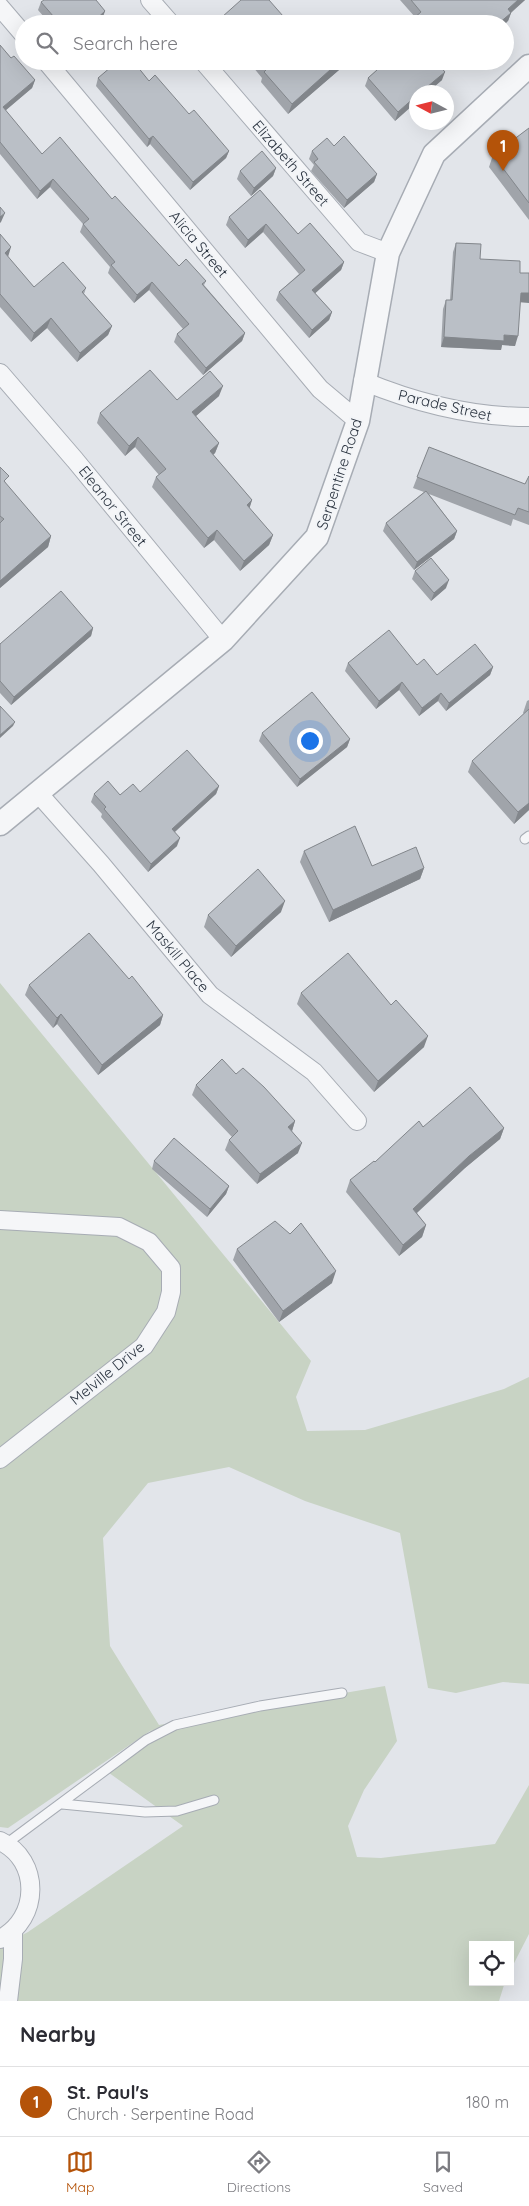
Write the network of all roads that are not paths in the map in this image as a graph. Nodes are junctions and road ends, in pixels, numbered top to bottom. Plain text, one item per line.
1 (150, 0) edge
2 (0, 7) edge
3 (163, 15) edge
4 (15, 24) edge
5 (529, 66) edge
6 (54, 70) edge
7 (211, 70) edge
8 (388, 253) junction
9 (0, 373) edge
10 (363, 381) junction
11 (529, 417) edge
12 (358, 421) junction
13 (223, 640) junction
14 (38, 793) junction
15 (0, 824) edge
16 (357, 1120) dead end
17 (0, 1220) edge
18 (0, 1459) edge
19 (342, 1693) dead end
20 (214, 1800) dead end
21 (62, 1804) junction
22 (3, 1842) edge
23 (6, 1935) edge
24 (8, 2001) edge

1 - 3 street
2 - 4 street
5 - 8 street, Serpentine Road
6 - 12 street, Alicia Street
7 - 8 street, Elizabeth Street
8 - 10 street, Serpentine Road
9 - 13 street, Eleanor Street
10 - 11 street, Parade Street
10 - 12 street, Serpentine Road
12 - 13 street, Serpentine Road
13 - 14 street, Serpentine Road
14 - 15 street, Serpentine Road
14 - 16 street, Maskill Place
17 - 18 street, Melville Drive
19 - 21 lane
20 - 21 lane
21 - 22 lane
22 - 23 street
23 - 24 street

